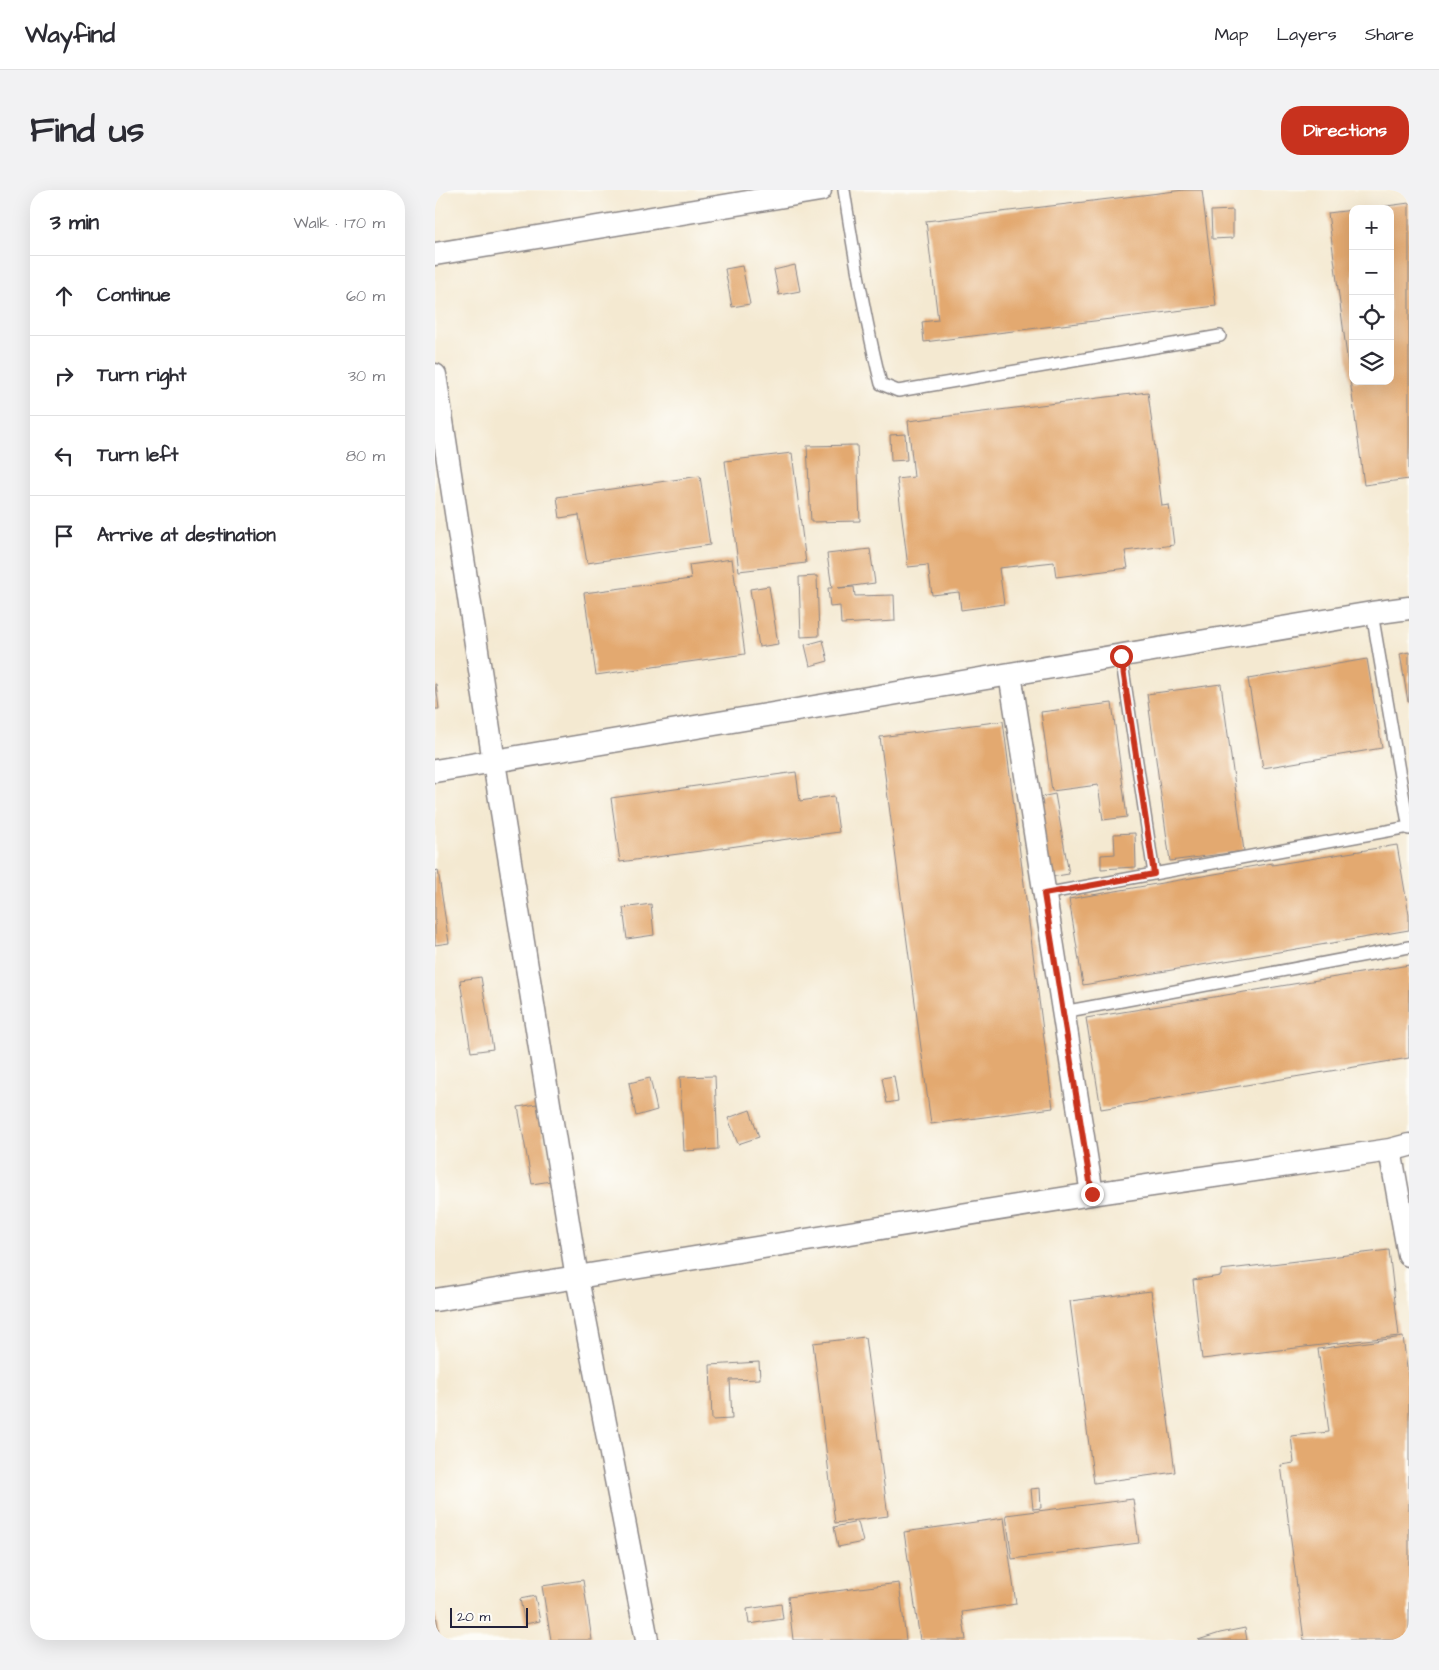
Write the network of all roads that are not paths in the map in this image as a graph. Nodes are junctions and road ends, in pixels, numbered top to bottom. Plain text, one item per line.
1 (820, 190) edge
2 (844, 190) edge
3 (435, 254) edge
4 (1220, 336) dead end
5 (435, 376) edge
6 (1409, 608) edge
7 (1371, 613) junction
8 (1121, 656) junction
9 (1010, 674) junction
10 (494, 762) junction
11 (435, 772) edge
12 (1409, 828) edge
13 (1154, 874) junction
14 (1044, 894) junction
15 (1409, 947) edge
16 (1063, 1012) junction
17 (1399, 1148) edge
18 (1092, 1194) junction
19 (1409, 1255) edge
20 (577, 1278) junction
21 (435, 1300) edge
22 (647, 1640) edge

1 - 3 street
2 - 4 lane
5 - 10 street
6 - 7 street
7 - 8 street
7 - 12 lane
8 - 9 street
8 - 13 lane
9 - 10 street
9 - 14 street
10 - 11 street
10 - 20 street
12 - 13 lane
13 - 14 lane
14 - 16 street
15 - 16 lane
16 - 18 street
17 - 18 street
17 - 19 street
18 - 20 street
20 - 21 street
20 - 22 street

